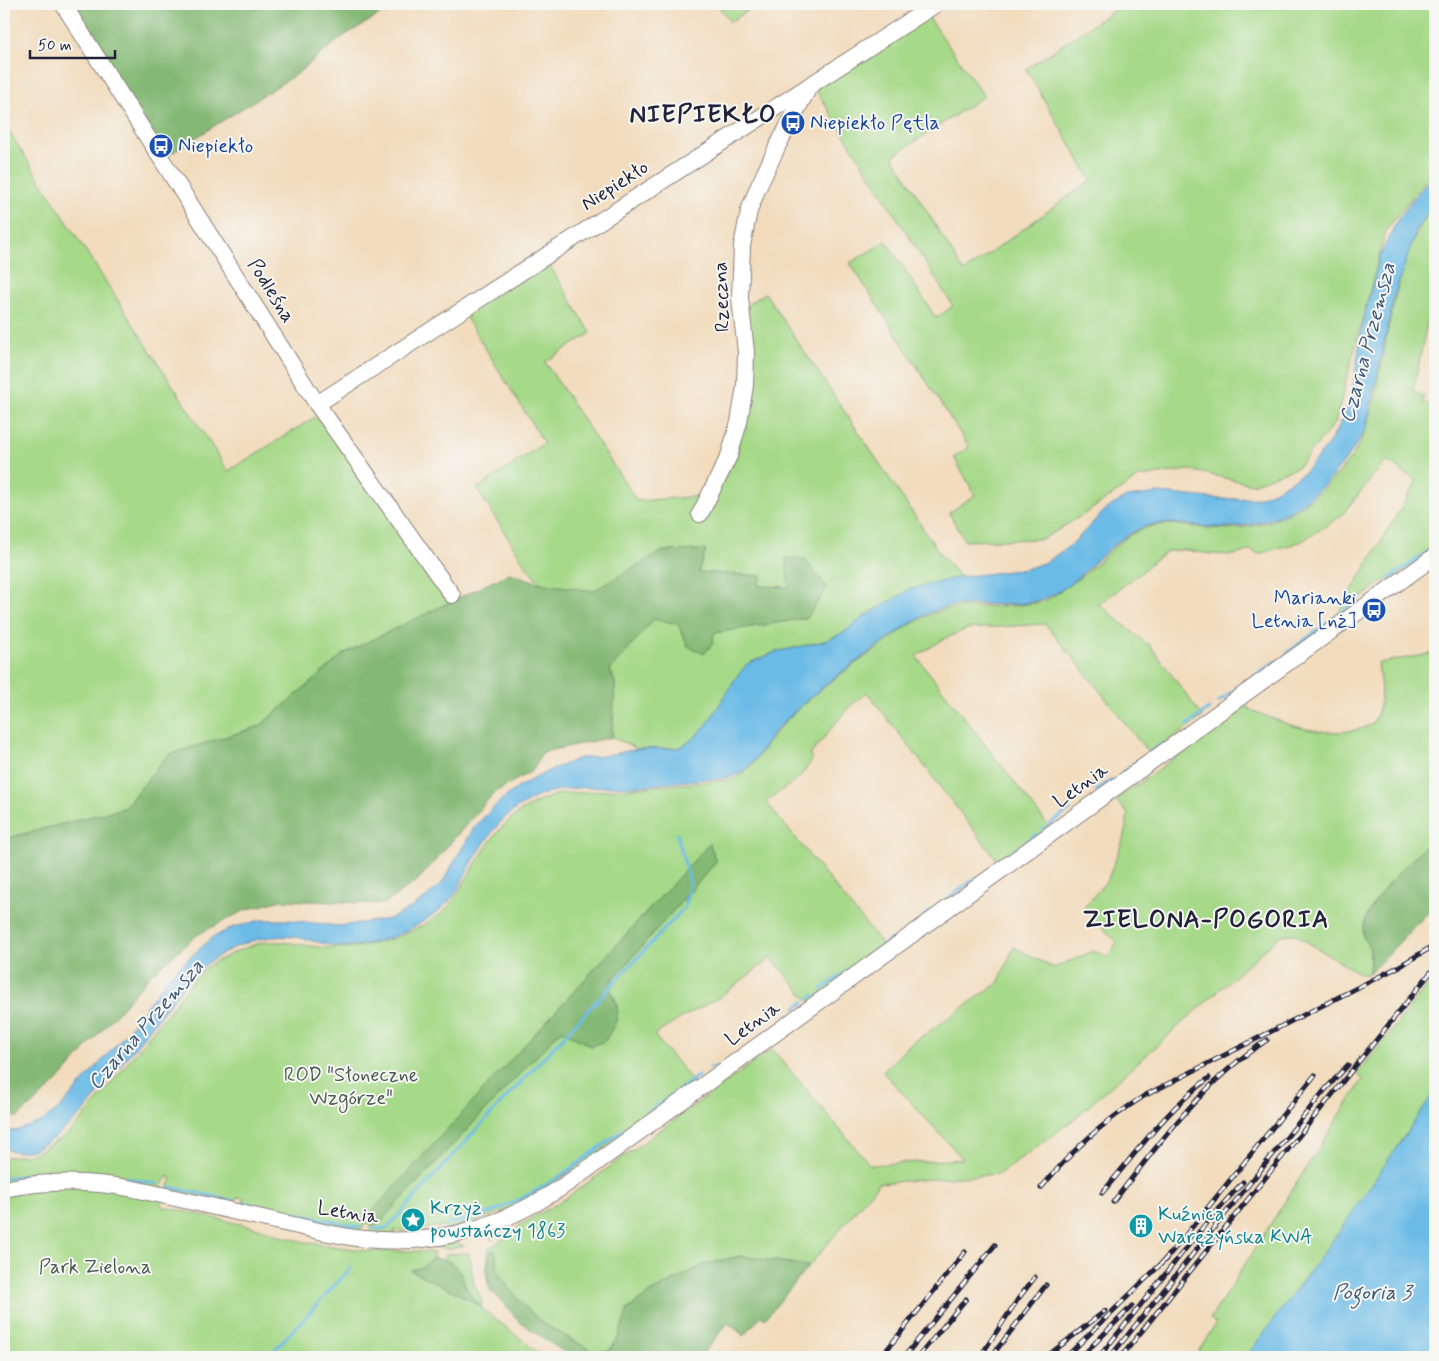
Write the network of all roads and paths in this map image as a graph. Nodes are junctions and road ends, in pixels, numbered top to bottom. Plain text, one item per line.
1 (63, 4) edge
2 (936, 4) edge
3 (810, 84) junction
4 (317, 404) junction
5 (700, 514) dead end
6 (1435, 556) edge
7 (452, 595) dead end
8 (4, 1189) edge

1 - 4 street, Podleśna
2 - 3 street, Niepiekło
3 - 4 street, Niepiekło
3 - 5 street, Rzeczna
4 - 7 street, Podleśna
6 - 8 street, Letnia

